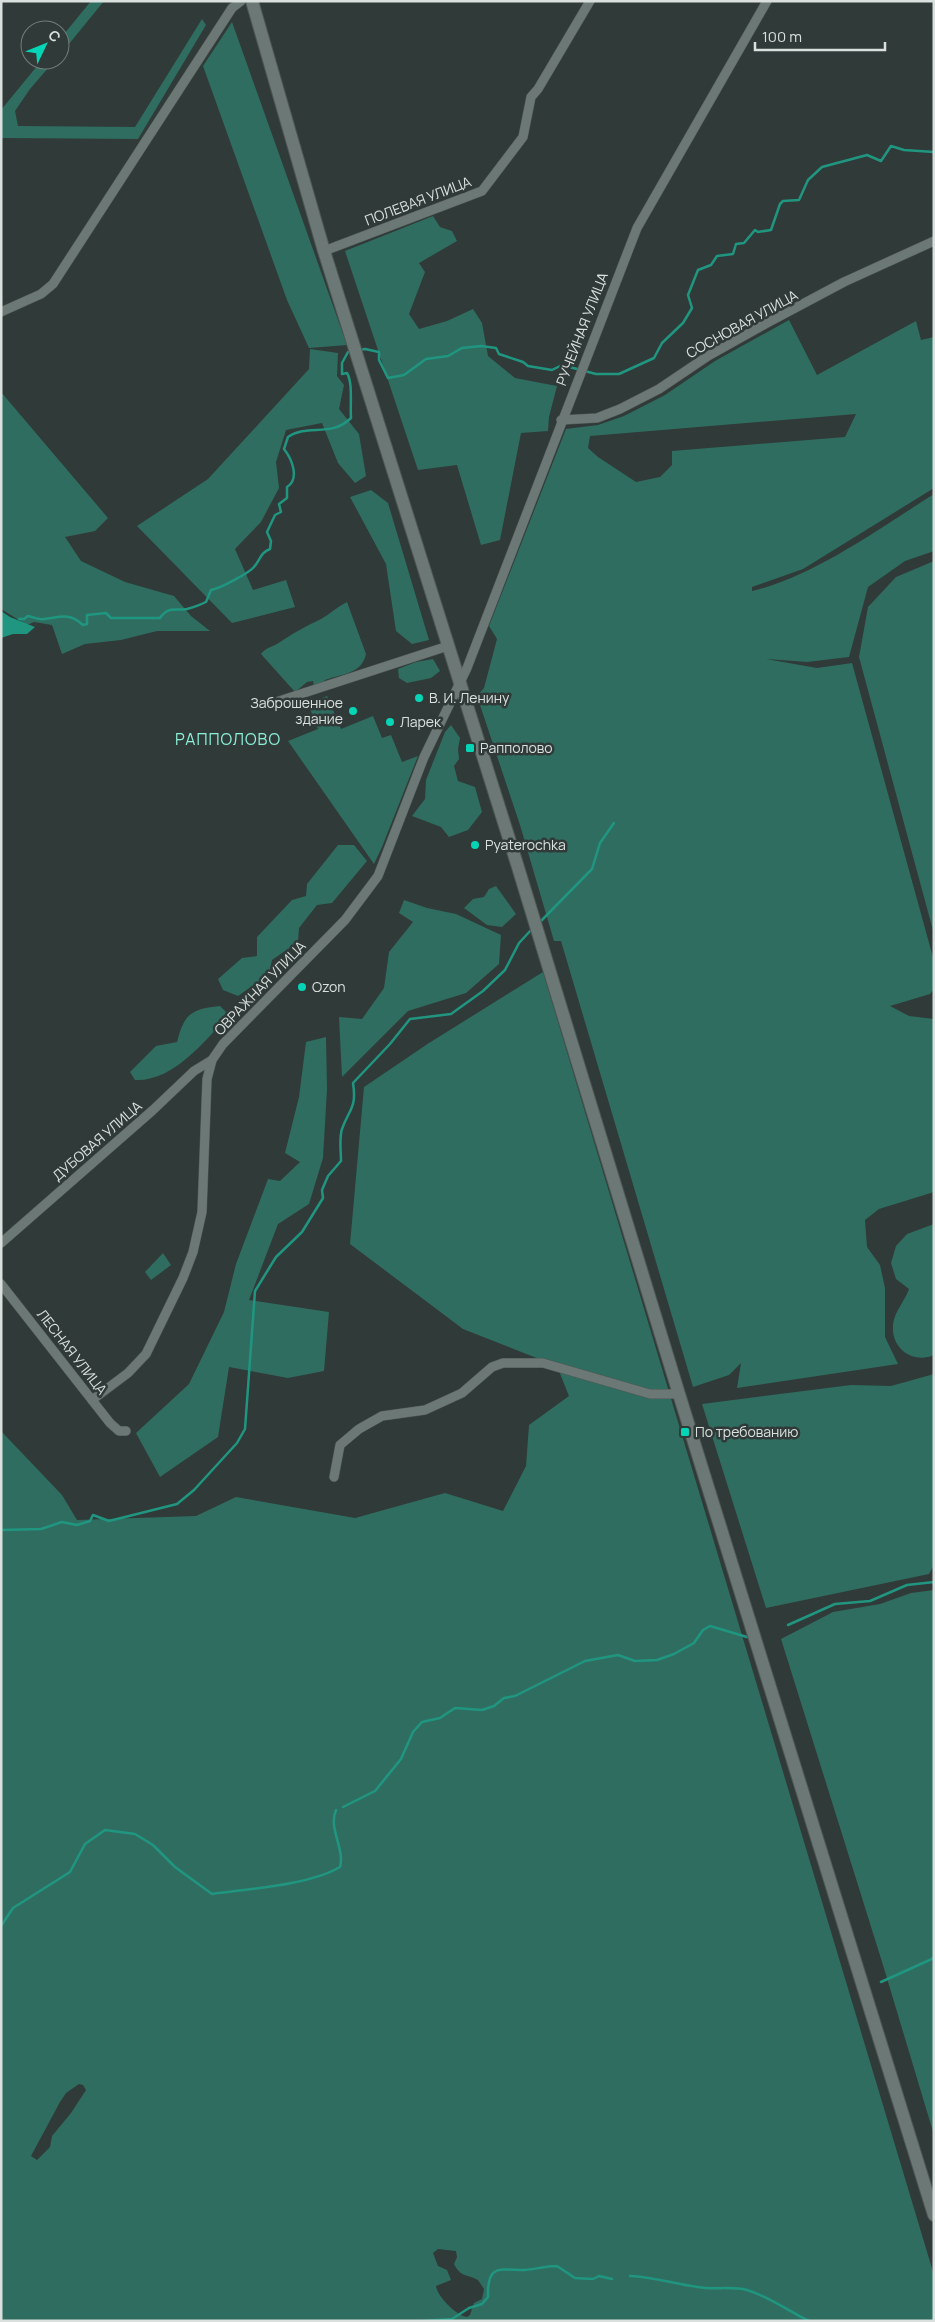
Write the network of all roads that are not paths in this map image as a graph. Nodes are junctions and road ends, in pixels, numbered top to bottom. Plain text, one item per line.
1 (241, 1) edge
2 (252, 1) edge
3 (590, 1) edge
4 (767, 1) edge
5 (934, 241) edge
6 (324, 251) junction
7 (1, 312) edge
8 (562, 420) junction
9 (448, 646) junction
10 (459, 683) junction
11 (270, 704) dead end
12 (212, 1060) junction
13 (1, 1244) edge
14 (1, 1284) edge
15 (679, 1394) junction
16 (92, 1400) junction
17 (126, 1431) dead end
18 (334, 1477) dead end
19 (934, 2215) edge

1 - 7 street
2 - 6 main road
3 - 6 street, ПОЛЕВАЯ УЛИЦА
4 - 8 street, РУЧЕЙНАЯ УЛИЦА
5 - 8 street, СОСНОВАЯ УЛИЦА
6 - 9 main road
8 - 10 street, РУЧЕЙНАЯ УЛИЦА
9 - 10 main road
9 - 11 street
10 - 12 street, ОВРАЖНАЯ УЛИЦА
10 - 15 main road
12 - 13 street, ДУБОВАЯ УЛИЦА
12 - 16 street, ОВРАЖНАЯ УЛИЦА
14 - 16 street, ЛЕСНАЯ УЛИЦА
15 - 18 street
15 - 19 main road
16 - 17 street, ЛЕСНАЯ УЛИЦА

